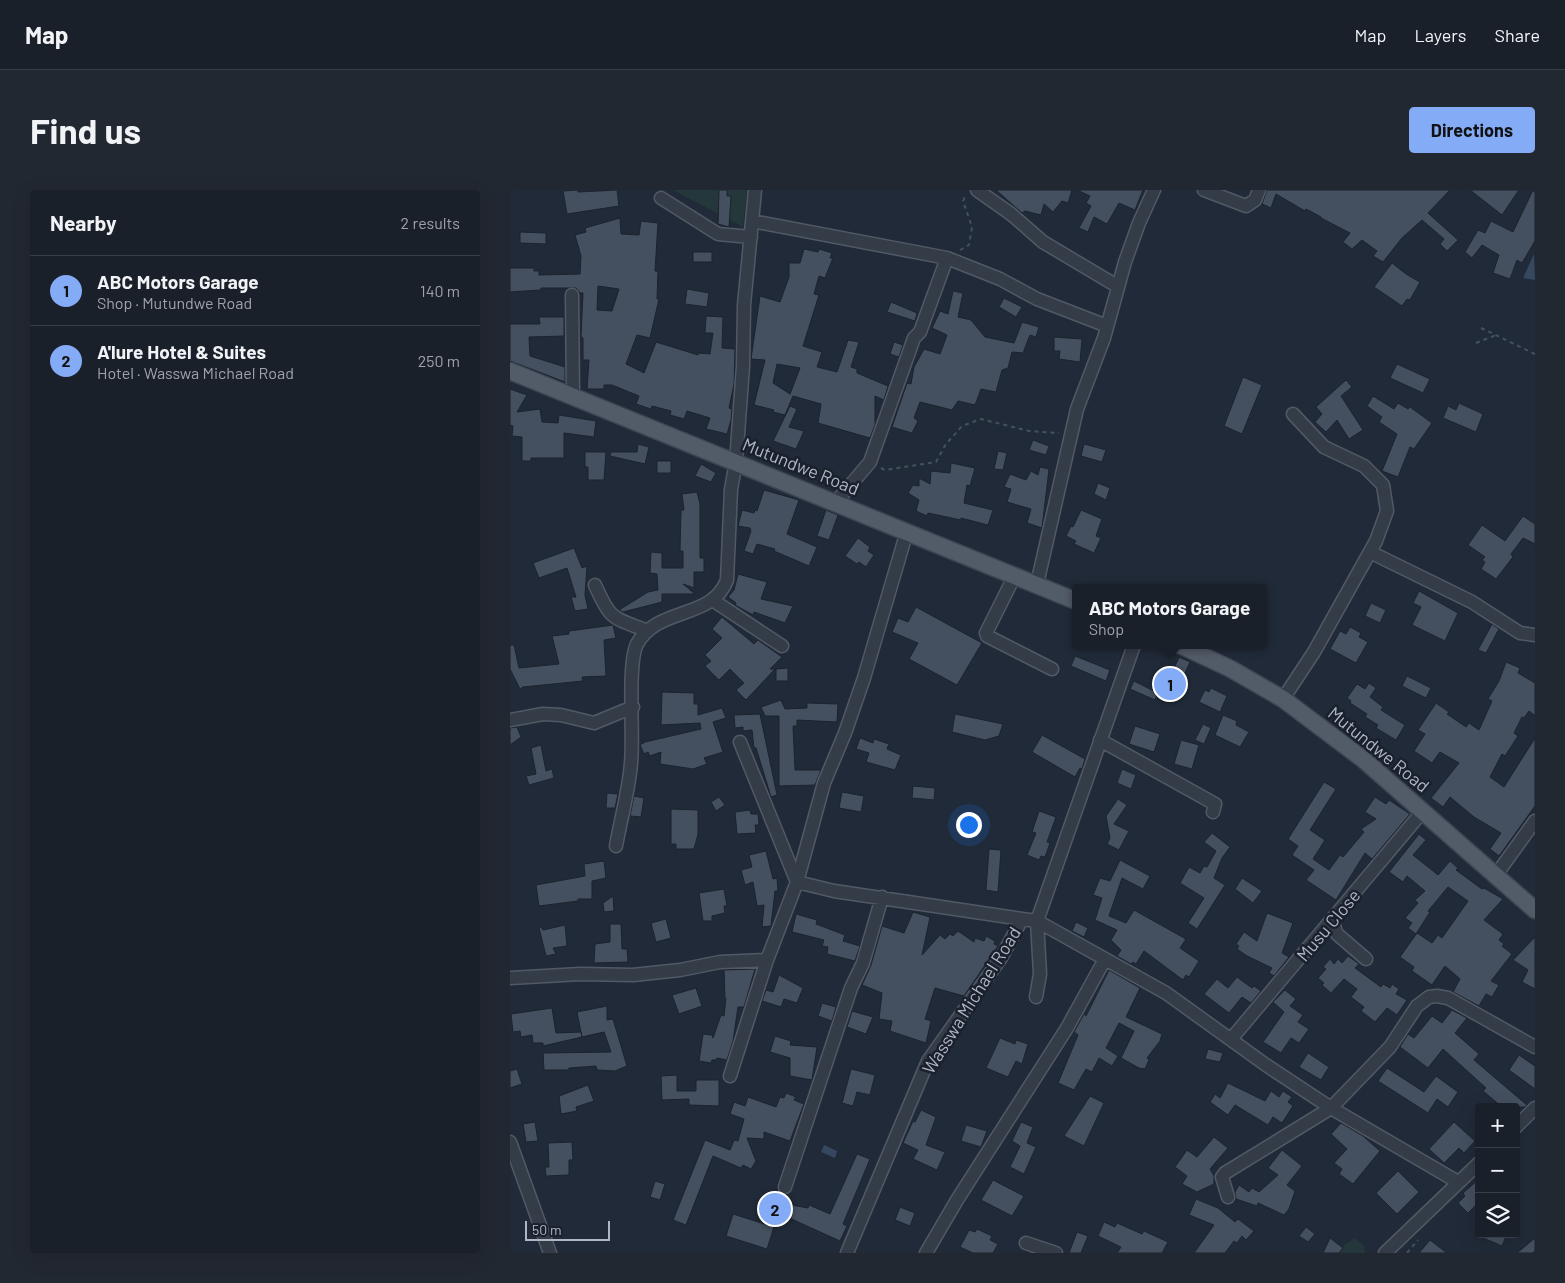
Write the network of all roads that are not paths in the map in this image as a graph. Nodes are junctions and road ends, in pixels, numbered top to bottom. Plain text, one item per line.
1 (754, 190) edge
2 (977, 190) edge
3 (1154, 190) edge
4 (1204, 190) edge
5 (1259, 190) edge
6 (661, 198) dead end
7 (752, 220) junction
8 (751, 237) junction
9 (948, 258) junction
10 (1117, 286) junction
11 (572, 295) dead end
12 (1107, 326) junction
13 (510, 371) edge
14 (573, 396) junction
15 (1293, 414) dead end
16 (736, 462) junction
17 (836, 502) junction
18 (907, 531) junction
19 (1370, 552) junction
20 (1015, 576) junction
21 (1037, 584) junction
22 (595, 585) dead end
23 (1072, 599) edge
24 (714, 601) junction
25 (648, 631) junction
26 (1535, 635) edge
27 (782, 646) dead end
28 (1133, 649) edge
29 (1188, 649) edge
30 (1052, 669) dead end
31 (1283, 699) junction
32 (633, 707) junction
33 (510, 720) edge
34 (1100, 740) junction
35 (740, 742) dead end
36 (1423, 811) junction
37 (1213, 812) dead end
38 (1535, 821) edge
39 (616, 846) dead end
40 (1496, 875) junction
41 (797, 882) junction
42 (882, 896) junction
43 (1535, 910) edge
44 (1022, 919) junction
45 (1037, 921) junction
46 (1332, 921) junction
47 (1106, 959) junction
48 (1366, 959) dead end
49 (767, 960) junction
50 (510, 978) edge
51 (1036, 997) dead end
52 (1232, 1038) junction
53 (1535, 1047) edge
54 (730, 1076) dead end
55 (1331, 1108) junction
56 (1535, 1108) edge
57 (1520, 1123) edge
58 (510, 1142) edge
59 (1475, 1167) edge
60 (1458, 1182) junction
61 (785, 1187) dead end
62 (1228, 1196) dead end
63 (1026, 1243) dead end
64 (550, 1253) edge
65 (847, 1253) edge
66 (926, 1253) edge
67 (1056, 1253) edge
68 (1385, 1253) edge

1 - 7 street
2 - 10 street
3 - 10 street
4 - 5 street
6 - 8 street
7 - 8 street
7 - 9 street
8 - 16 street
9 - 12 street
9 - 17 street
10 - 12 street
11 - 14 street
12 - 21 street
13 - 14 main road, Mutundwe Road
14 - 16 main road, Mutundwe Road
15 - 19 street
16 - 17 main road, Mutundwe Road
16 - 24 street
17 - 18 main road, Mutundwe Road
18 - 20 main road, Mutundwe Road
18 - 41 street
19 - 26 street
19 - 31 street
20 - 21 main road, Mutundwe Road
20 - 30 street
21 - 23 main road, Mutundwe Road
22 - 25 street
24 - 25 street
24 - 27 street
25 - 32 street
28 - 34 street, Wasswa Michael Road
29 - 31 main road, Mutundwe Road
31 - 36 main road, Mutundwe Road
32 - 33 street
32 - 39 street
34 - 37 street
34 - 45 street, Wasswa Michael Road
35 - 41 street
36 - 40 main road, Mutundwe Road
36 - 46 street, Musu Close
38 - 40 street
40 - 43 main road, Mutundwe Road
41 - 42 street
41 - 49 street
42 - 44 street
42 - 61 street
44 - 45 street, Wasswa Michael Road
44 - 65 street, Wasswa Michael Road
45 - 47 street
45 - 51 street
46 - 48 street
46 - 52 street, Musu Close
47 - 52 street
47 - 66 street
49 - 50 street
49 - 54 street
52 - 55 street
53 - 55 street
55 - 60 street
55 - 62 street
56 - 57 street
58 - 64 street
59 - 60 street
60 - 68 street
63 - 67 street

